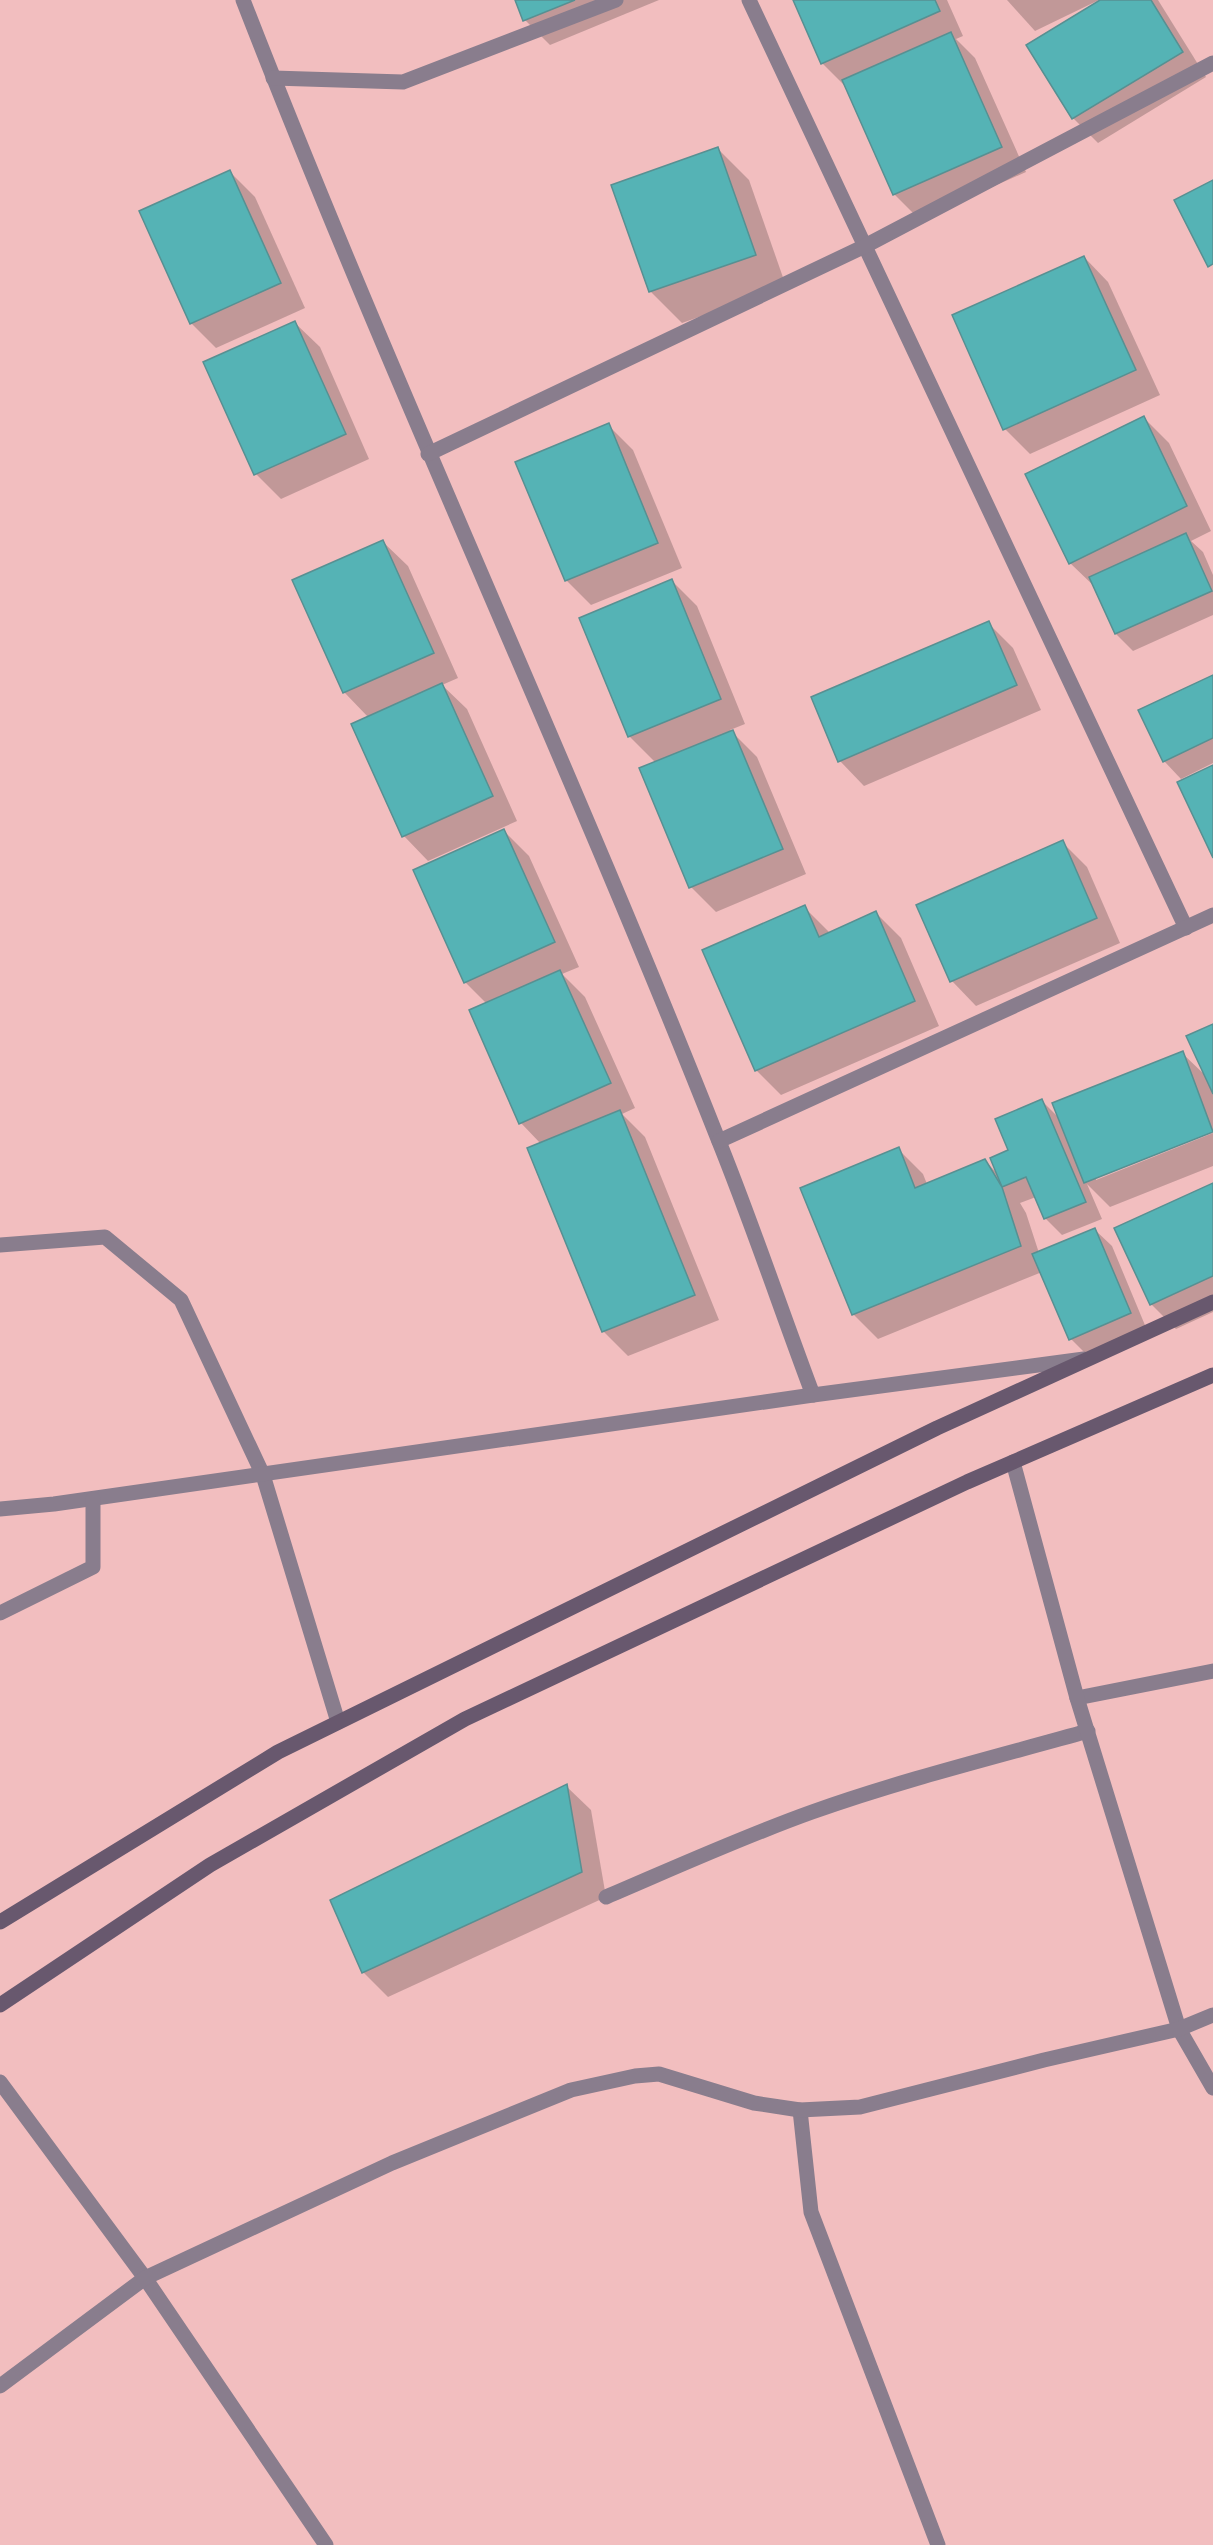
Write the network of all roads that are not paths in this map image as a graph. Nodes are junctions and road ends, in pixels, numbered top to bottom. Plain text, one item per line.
1 (243, 0) edge
2 (615, 0) edge
3 (749, 0) edge
4 (1213, 63) edge
5 (273, 78) junction
6 (865, 246) junction
7 (428, 454) junction
8 (1213, 915) edge
9 (1186, 928) junction
10 (719, 1141) junction
11 (0, 1245) edge
12 (1213, 1302) edge
13 (1090, 1358) junction
14 (1213, 1375) edge
15 (813, 1395) junction
16 (1013, 1462) junction
17 (264, 1475) junction
18 (93, 1499) junction
19 (0, 1509) edge
20 (0, 1613) edge
21 (1213, 1671) edge
22 (1077, 1698) junction
23 (338, 1722) junction
24 (1088, 1731) junction
25 (606, 1897) dead end
26 (0, 1922) edge
27 (0, 2005) edge
28 (1213, 2015) edge
29 (1179, 2029) junction
30 (0, 2082) edge
31 (1213, 2088) edge
32 (800, 2110) junction
33 (145, 2278) junction
34 (0, 2386) edge
35 (326, 2545) edge
36 (938, 2545) edge

1 - 5 street
2 - 5 street
3 - 6 street
4 - 6 street
5 - 7 street
6 - 7 street
6 - 9 street
7 - 10 street
8 - 9 street
9 - 10 street
10 - 15 street
11 - 17 street
12 - 13 main road
13 - 15 street
13 - 23 main road
14 - 16 main road
15 - 17 street
16 - 22 street
16 - 27 main road
17 - 18 street
17 - 23 street
18 - 19 street
18 - 20 street
21 - 22 street
22 - 24 street
23 - 26 main road
24 - 25 street
24 - 29 street
28 - 29 street
29 - 31 street
29 - 32 street
30 - 33 street
32 - 33 street
32 - 36 street
33 - 34 street
33 - 35 street

